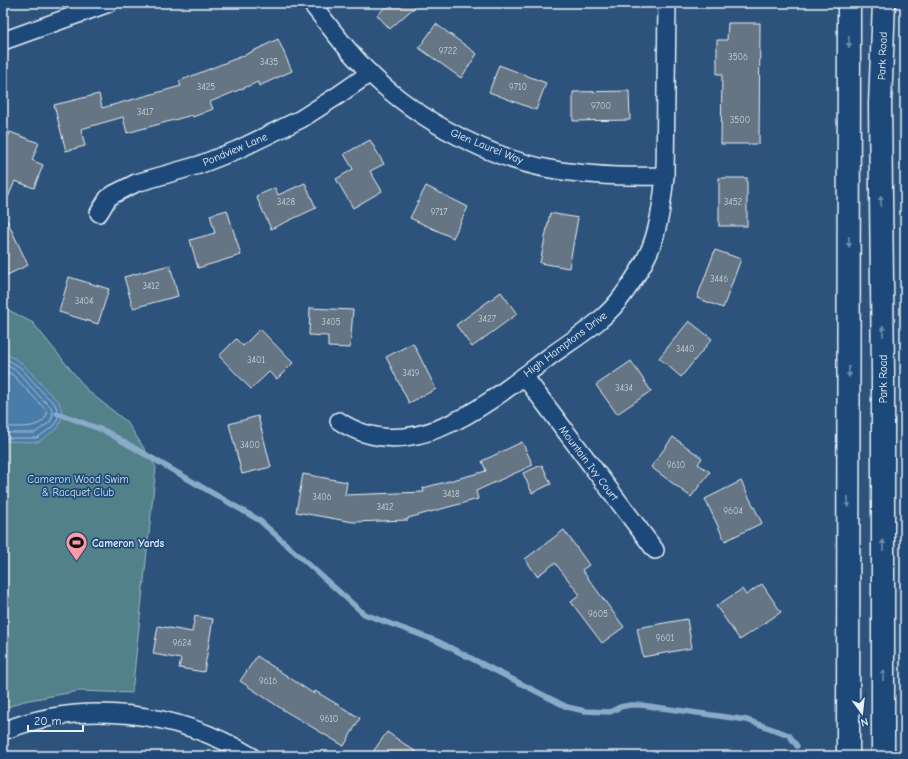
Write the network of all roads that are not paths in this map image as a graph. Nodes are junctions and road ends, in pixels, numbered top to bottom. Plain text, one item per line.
1 (109, 3) edge
2 (311, 3) edge
3 (667, 3) edge
4 (849, 3) edge
5 (884, 3) edge
6 (3, 41) edge
7 (370, 73) junction
8 (665, 176) junction
9 (99, 213) dead end
10 (524, 376) junction
11 (339, 421) dead end
12 (655, 550) dead end
13 (3, 732) edge
14 (251, 756) edge
15 (848, 756) edge
16 (883, 756) edge

1 - 6 street
2 - 7 street, Glen Laurel Way
3 - 8 street, High Hamptons Drive
4 -> 15 main road
16 -> 5 main road, Park Road
7 - 8 street, Glen Laurel Way
7 - 9 street, Pondview Lane
8 - 10 street, High Hamptons Drive
10 - 11 street, High Hamptons Drive
10 - 12 street, Mountain Ivy Court
13 - 14 street

